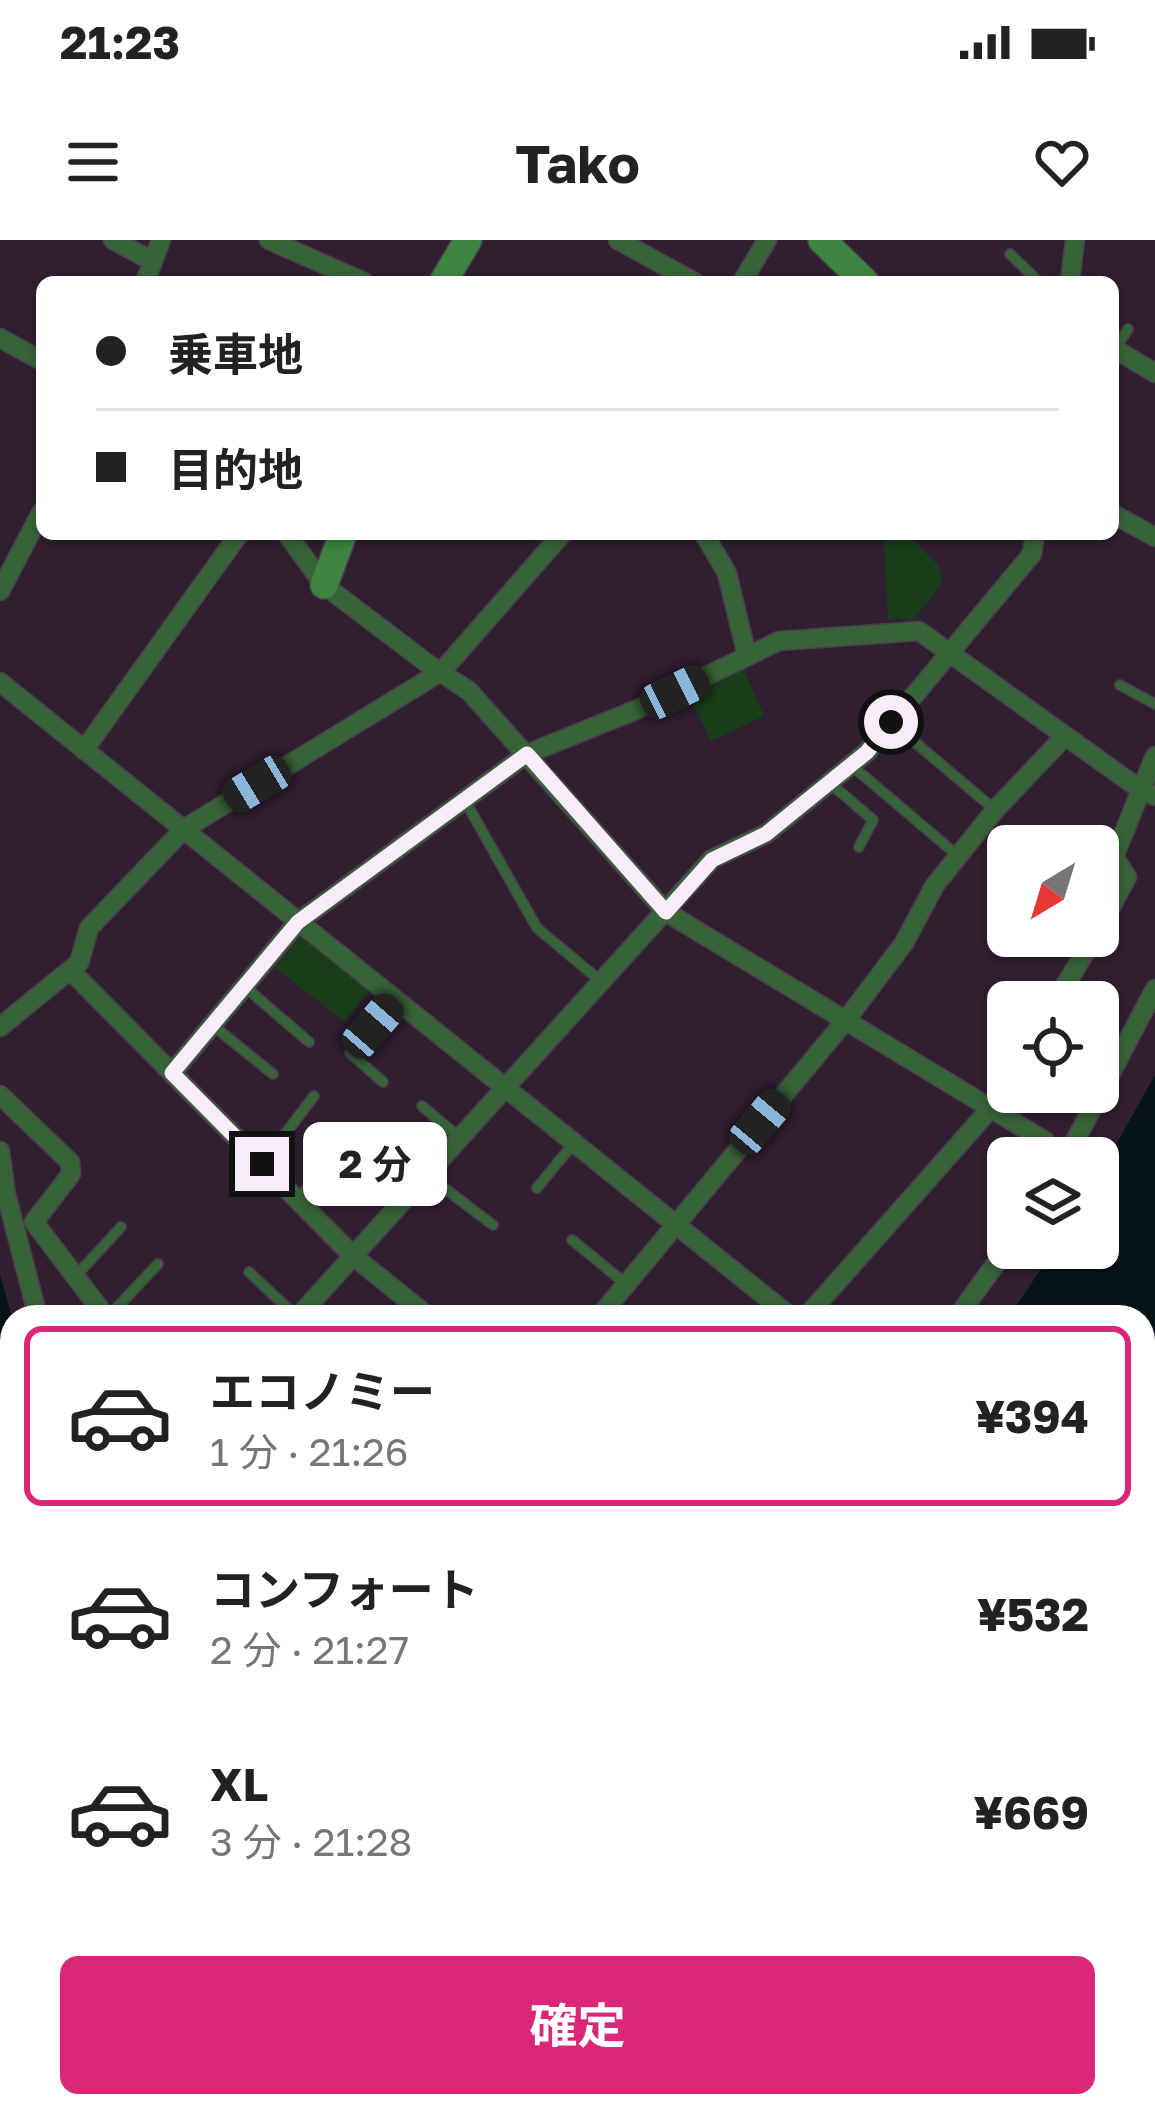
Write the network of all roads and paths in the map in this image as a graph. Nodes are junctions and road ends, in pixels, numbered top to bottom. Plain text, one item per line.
1 (113, 240) edge
2 (160, 240) edge
3 (269, 240) edge
4 (468, 240) edge
5 (618, 240) edge
6 (767, 240) edge
7 (822, 240) edge
8 (1075, 240) edge
9 (1010, 254) dead end
10 (152, 261) junction
11 (147, 276) edge
12 (350, 276) edge
13 (447, 276) edge
14 (683, 276) edge
15 (746, 276) edge
16 (859, 276) edge
17 (1034, 276) edge
18 (1071, 276) edge
19 (1128, 329) dead end
20 (0, 338) edge
21 (1119, 341) edge
22 (1119, 351) edge
23 (36, 358) edge
24 (1155, 373) edge
25 (1119, 517) edge
26 (36, 522) edge
27 (1155, 537) edge
28 (234, 540) edge
29 (291, 540) edge
30 (341, 540) edge
31 (557, 540) edge
32 (708, 540) edge
33 (1034, 540) edge
34 (324, 585) junction
35 (0, 591) edge
36 (948, 652) junction
37 (747, 656) junction
38 (442, 671) junction
39 (0, 682) edge
40 (1120, 686) dead end
41 (1155, 704) edge
42 (891, 722) junction
43 (1065, 736) junction
44 (85, 750) junction
45 (527, 754) junction
46 (1155, 756) edge
47 (851, 765) junction
48 (830, 783) junction
49 (1148, 793) edge
50 (464, 799) junction
51 (995, 810) junction
52 (184, 829) junction
53 (859, 847) dead end
54 (1119, 848) edge
55 (959, 856) junction
56 (1119, 865) edge
57 (1119, 891) edge
58 (666, 912) junction
59 (298, 922) junction
60 (70, 970) junction
61 (603, 983) junction
62 (244, 985) junction
63 (1155, 989) edge
64 (396, 1000) junction
65 (846, 1020) junction
66 (212, 1024) junction
67 (0, 1028) edge
68 (310, 1042) dead end
69 (172, 1073) junction
70 (273, 1074) dead end
71 (383, 1082) dead end
72 (506, 1089) junction
73 (0, 1095) edge
74 (314, 1096) dead end
75 (422, 1106) dead end
76 (987, 1106) edge
77 (987, 1113) edge
78 (999, 1113) edge
79 (355, 1132) dead end
80 (1038, 1137) edge
81 (1077, 1137) edge
82 (460, 1139) junction
83 (573, 1144) junction
84 (0, 1151) edge
85 (262, 1164) junction
86 (427, 1175) junction
87 (537, 1188) dead end
88 (297, 1200) junction
89 (674, 1224) junction
90 (493, 1225) dead end
91 (121, 1227) dead end
92 (572, 1240) dead end
93 (353, 1256) junction
94 (158, 1264) dead end
95 (992, 1269) edge
96 (249, 1272) dead end
97 (75, 1277) junction
98 (626, 1284) junction
99 (35, 1305) edge
100 (97, 1305) edge
101 (119, 1305) edge
102 (285, 1305) edge
103 (309, 1305) edge
104 (414, 1305) edge
105 (609, 1305) edge
106 (776, 1305) edge
107 (817, 1305) edge
108 (966, 1305) edge

1 - 10 street
2 - 10 street
3 - 12 street
4 - 13 street
5 - 14 street
6 - 15 street
7 - 16 street
8 - 18 street
9 - 17 lane
10 - 11 street
19 - 21 lane
20 - 23 street
22 - 24 street
25 - 27 street
26 - 35 street
28 - 44 street
29 - 34 street
30 - 34 street
31 - 38 street
32 - 37 street
33 - 36 street
34 - 38 street
36 - 37 street
36 - 42 street
36 - 43 street
37 - 45 street
38 - 45 street
38 - 52 street
39 - 44 street
40 - 41 lane
42 - 47 street
42 - 51 lane
43 - 49 street
43 - 51 street
44 - 52 street
45 - 50 street
45 - 58 street
46 - 49 street
47 - 48 street
47 - 55 lane
48 - 53 lane
48 - 58 street
49 - 54 street
50 - 59 street
50 - 61 lane
51 - 55 street
52 - 59 street
52 - 60 street
55 - 65 street
56 - 57 street
58 - 61 street
58 - 65 street
59 - 62 street
59 - 64 street
60 - 67 street
60 - 69 street
61 - 72 street
62 - 66 street
62 - 68 lane
63 - 81 street
64 - 71 lane
64 - 72 street
65 - 76 street
65 - 89 street
66 - 69 street
66 - 70 lane
69 - 85 street
72 - 82 street
72 - 83 street
73 - 97 street
74 - 85 lane
75 - 82 lane
77 - 107 street
78 - 80 street
79 - 88 lane
82 - 86 street
83 - 87 lane
83 - 89 street
84 - 99 street
85 - 88 street
86 - 90 lane
86 - 93 street
88 - 93 street
89 - 98 street
89 - 106 street
91 - 97 lane
92 - 98 lane
93 - 103 street
93 - 104 street
94 - 101 lane
95 - 108 street
96 - 102 lane
97 - 100 street
98 - 105 street

